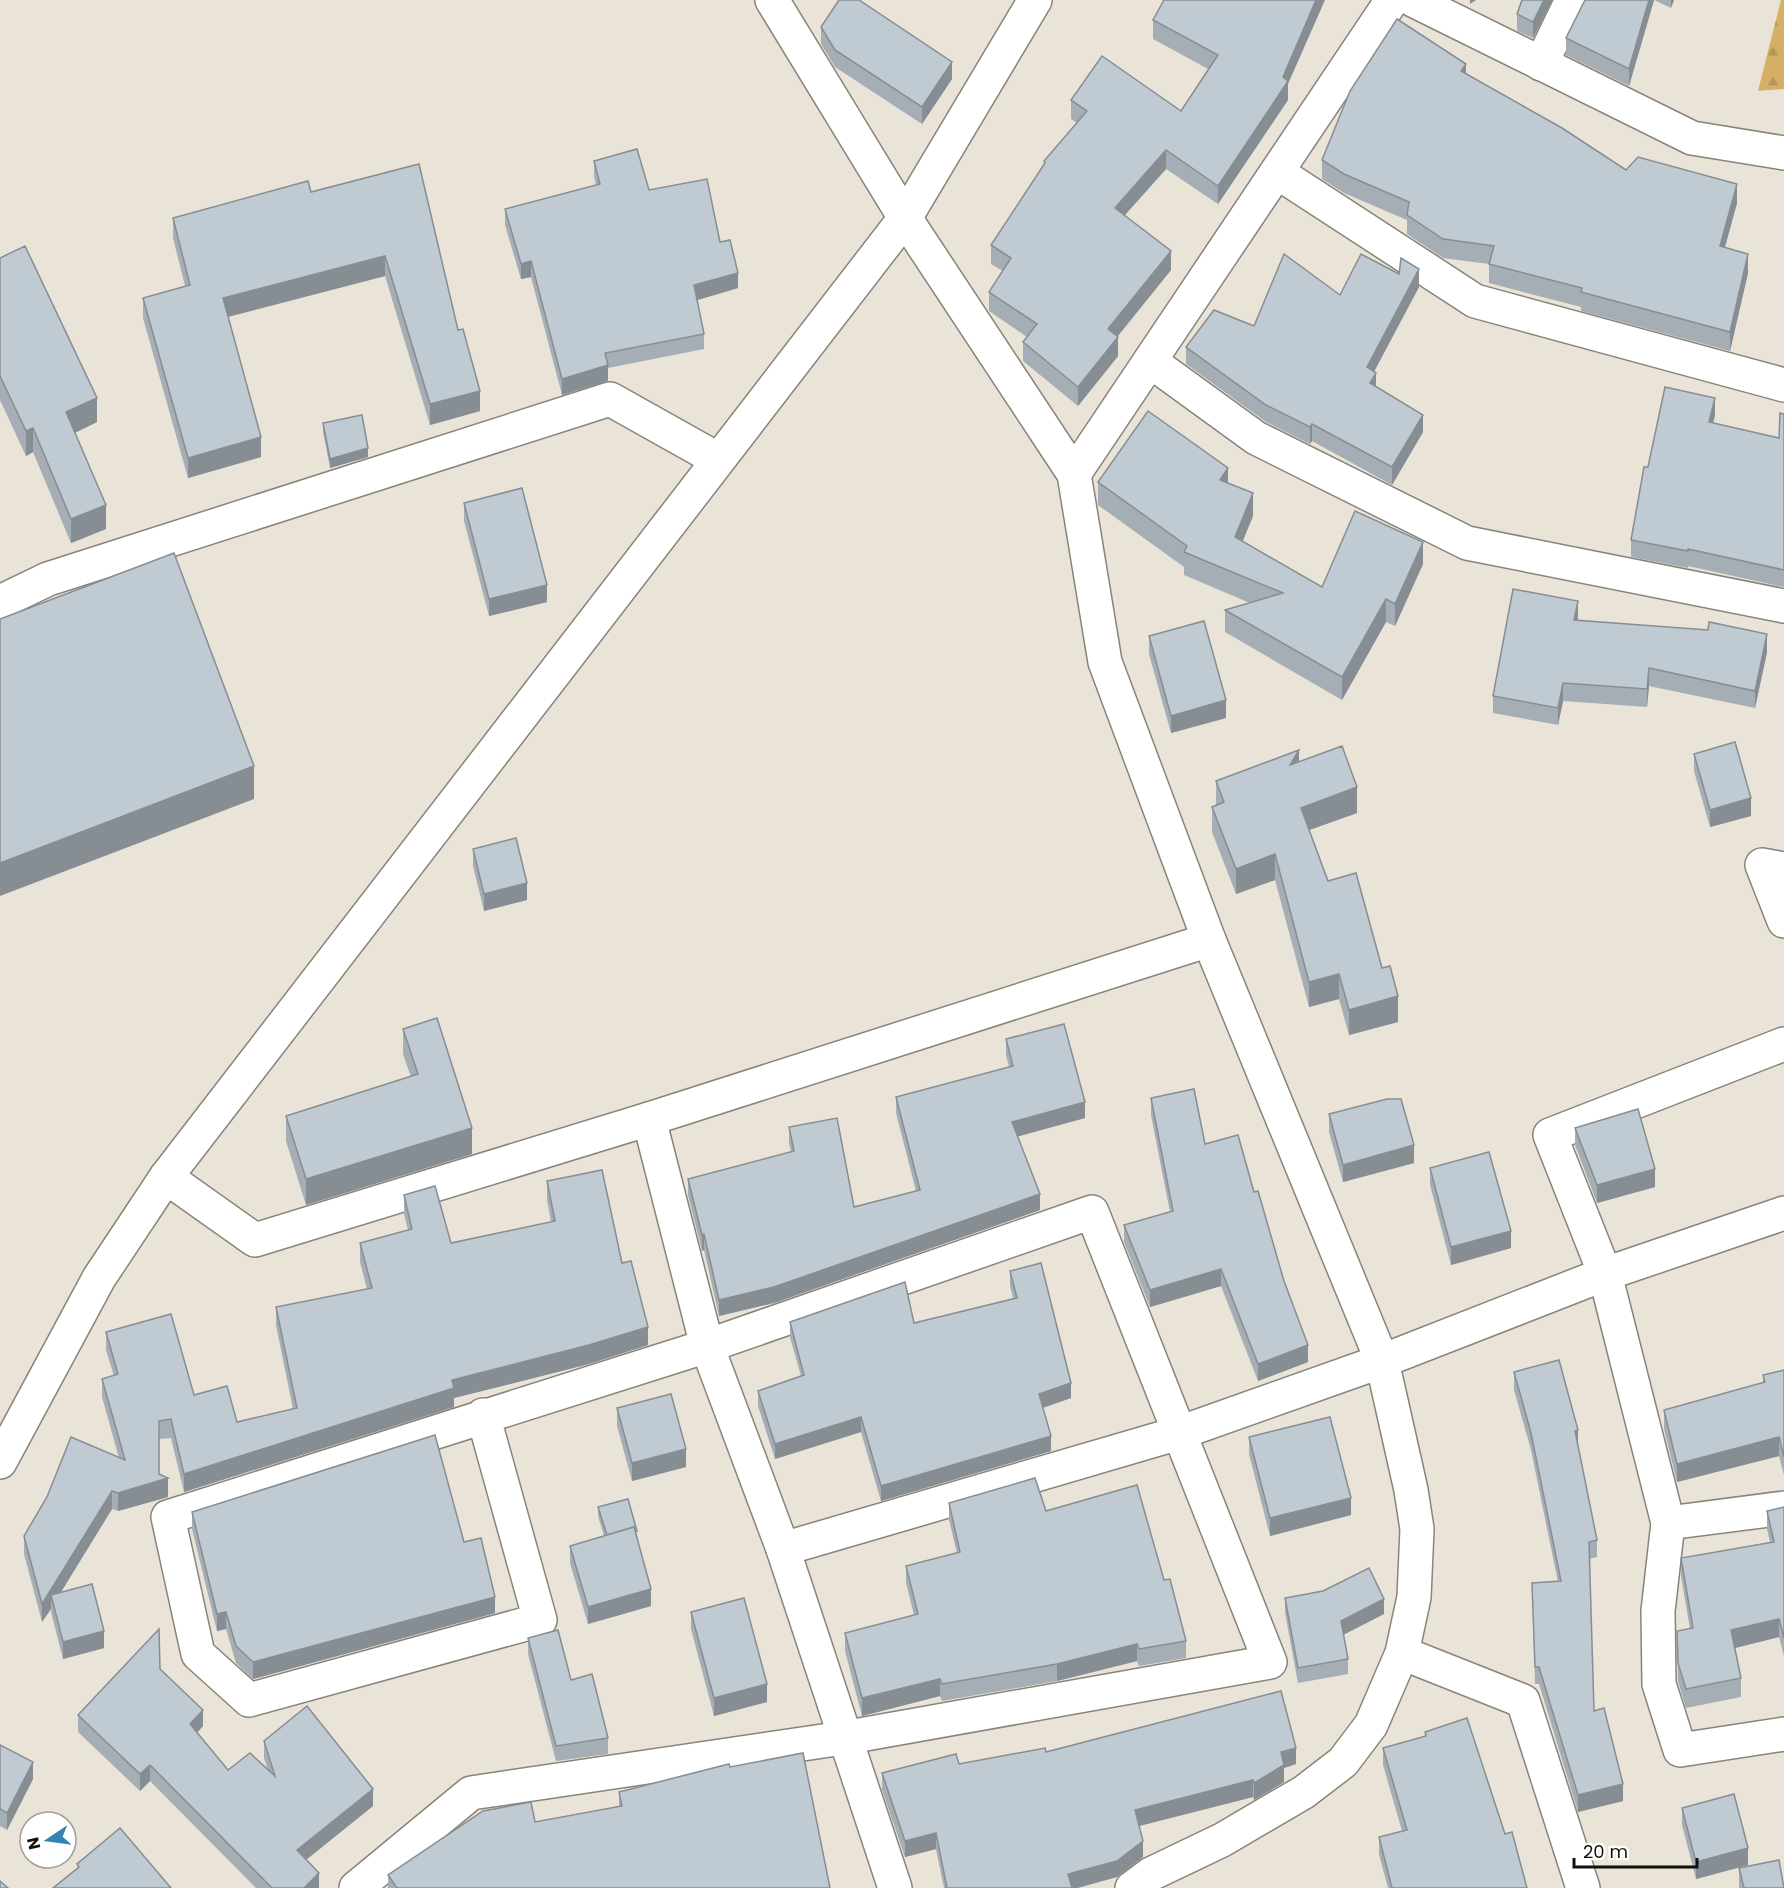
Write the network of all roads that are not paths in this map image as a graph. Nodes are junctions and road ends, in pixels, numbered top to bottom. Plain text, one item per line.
1 (772, 0) edge
2 (1035, 0) edge
3 (1392, 0) edge
4 (1413, 0) edge
5 (1572, 0) edge
6 (1542, 64) junction
7 (1784, 153) edge
8 (1277, 172) junction
9 (905, 218) junction
10 (1150, 361) junction
11 (1784, 385) edge
12 (717, 459) junction
13 (1074, 474) junction
14 (0, 602) edge
15 (1784, 606) edge
16 (1784, 869) edge
17 (1784, 921) edge
18 (1209, 940) junction
19 (1784, 1044) edge
20 (649, 1119) junction
21 (166, 1177) junction
22 (1784, 1213) edge
23 (1605, 1274) junction
24 (707, 1346) junction
25 (1382, 1361) junction
26 (483, 1415) junction
27 (1179, 1433) junction
28 (0, 1462) edge
29 (1784, 1508) edge
30 (1668, 1523) junction
31 (783, 1549) junction
32 (1402, 1653) junction
33 (1784, 1734) edge
34 (843, 1738) junction
35 (356, 1888) edge
36 (895, 1888) edge
37 (1132, 1888) edge
38 (1583, 1888) edge

1 - 9 street
2 - 9 street
3 - 8 street
4 - 6 street
5 - 6 street
6 - 7 street
8 - 10 street
8 - 11 street
9 - 12 street
9 - 13 street
10 - 13 street
10 - 15 street
12 - 14 street
12 - 21 street
13 - 18 street
16 - 17 street
18 - 20 street
18 - 25 street
19 - 23 street
20 - 21 street
20 - 24 street
21 - 28 street
22 - 23 street
23 - 25 street
23 - 30 street
24 - 26 street
24 - 27 street
24 - 31 street
25 - 27 street
25 - 32 street
26 - 26 street
27 - 31 street
27 - 34 street
29 - 30 street
30 - 33 street
31 - 34 street
32 - 37 street
32 - 38 street
34 - 35 street
34 - 36 street

